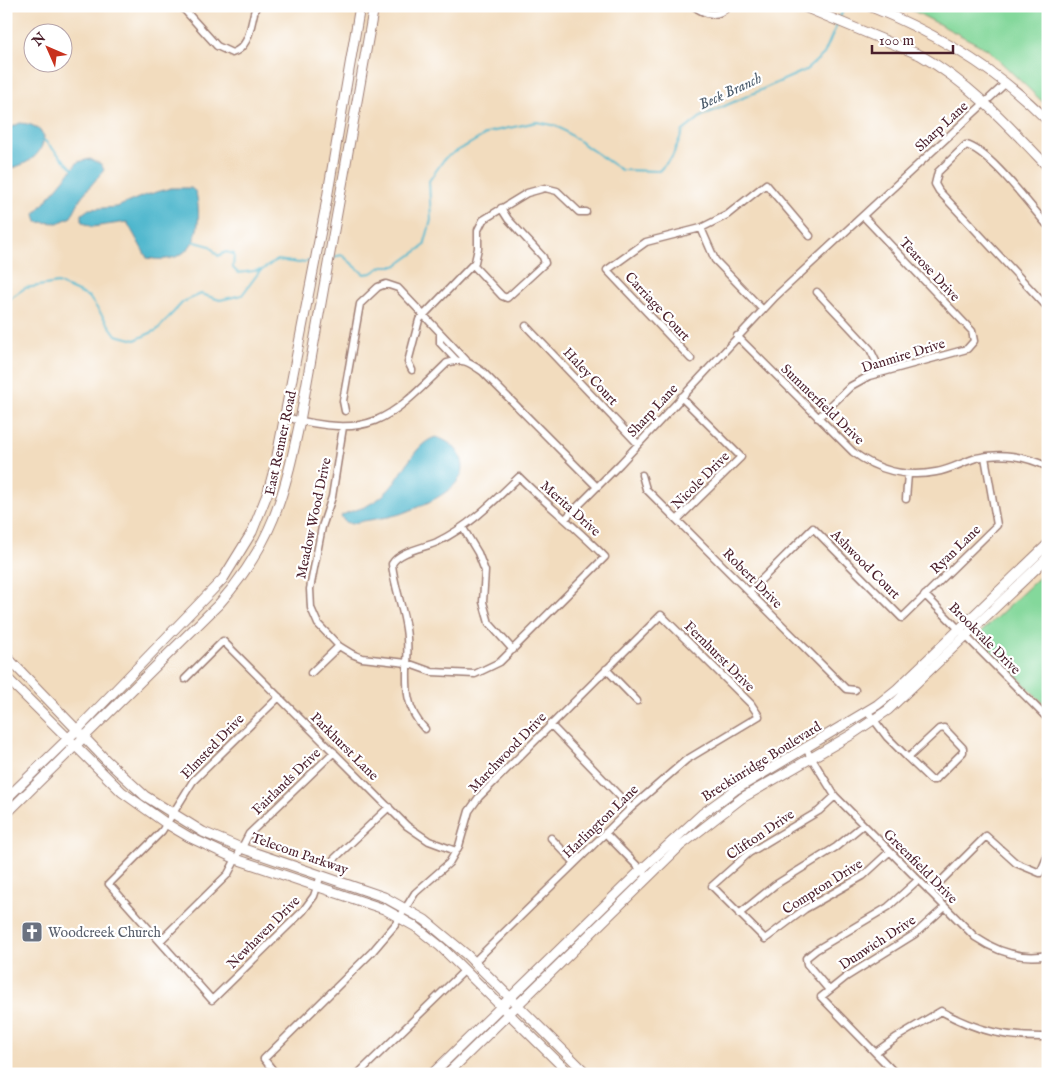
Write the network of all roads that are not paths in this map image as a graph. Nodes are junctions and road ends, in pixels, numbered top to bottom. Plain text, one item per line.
1 (181, 6) edge
2 (256, 6) edge
3 (360, 6) edge
4 (374, 6) edge
5 (694, 6) edge
6 (728, 6) edge
7 (802, 6) edge
8 (870, 6) edge
9 (357, 27) junction
10 (370, 31) junction
11 (1006, 83) junction
12 (986, 102) junction
13 (1048, 121) edge
14 (1048, 167) edge
15 (501, 208) junction
16 (325, 210) junction
17 (586, 212) dead end
18 (339, 213) junction
19 (863, 216) junction
20 (1048, 226) edge
21 (701, 228) junction
22 (810, 236) dead end
23 (473, 265) junction
24 (817, 292) dead end
25 (1048, 308) edge
26 (763, 310) junction
27 (424, 314) junction
28 (526, 326) dead end
29 (440, 333) junction
30 (737, 336) junction
31 (974, 341) joint
32 (691, 359) dead end
33 (456, 360) junction
34 (466, 360) junction
35 (412, 370) dead end
36 (881, 372) junction
37 (681, 397) junction
38 (344, 411) dead end
39 (285, 417) junction
40 (818, 418) junction
41 (300, 421) junction
42 (343, 427) junction
43 (638, 444) junction
44 (985, 457) junction
45 (1048, 467) edge
46 (908, 474) junction
47 (642, 475) dead end
48 (597, 487) junction
49 (906, 499) dead end
50 (566, 518) junction
51 (678, 520) junction
52 (463, 528) junction
53 (1048, 544) edge
54 (605, 557) joint
55 (1048, 557) edge
56 (749, 592) junction
57 (925, 595) junction
58 (661, 615) joint
59 (902, 618) joint
60 (962, 633) junction
61 (339, 646) junction
62 (513, 650) junction
63 (6, 656) edge
64 (407, 663) junction
65 (606, 669) junction
66 (311, 674) dead end
67 (6, 677) edge
68 (185, 679) dead end
69 (855, 690) dead end
70 (279, 697) junction
71 (637, 701) dead end
72 (868, 712) junction
73 (759, 716) joint
74 (1048, 719) edge
75 (873, 720) junction
76 (550, 724) junction
77 (78, 729) junction
78 (425, 729) dead end
79 (85, 736) junction
80 (68, 738) junction
81 (75, 746) junction
82 (334, 752) junction
83 (808, 752) junction
84 (908, 758) junction
85 (835, 796) junction
86 (6, 799) edge
87 (388, 807) junction
88 (631, 808) junction
89 (6, 814) edge
90 (173, 814) junction
91 (167, 824) junction
92 (863, 825) junction
93 (605, 832) junction
94 (550, 838) dead end
95 (241, 848) junction
96 (456, 852) junction
97 (890, 852) junction
98 (1048, 855) edge
99 (236, 859) junction
100 (333, 860) dead end
101 (575, 863) junction
102 (641, 870) junction
103 (321, 875) junction
104 (648, 876) junction
105 (918, 880) junction
106 (317, 886) junction
107 (930, 892) junction
108 (945, 907) junction
109 (405, 908) junction
110 (739, 914) junction
111 (400, 917) junction
112 (765, 939) joint
113 (160, 941) junction
114 (1048, 955) edge
115 (473, 963) junction
116 (464, 970) junction
117 (829, 990) junction
118 (510, 998) junction
119 (518, 1005) junction
120 (502, 1006) junction
121 (509, 1013) junction
122 (1048, 1037) edge
123 (876, 1052) junction
124 (276, 1074) edge
125 (358, 1074) edge
126 (432, 1074) edge
127 (448, 1074) edge
128 (570, 1074) edge
129 (587, 1074) edge
130 (896, 1074) edge

1 - 2 street
3 - 9 street, East Renner Road
4 - 10 street, East Renner Road
5 - 6 street
7 - 12 street
8 - 11 street
9 - 10 street
9 - 16 street, East Renner Road
10 - 18 street, East Renner Road
11 - 12 street, Sharp Lane
11 - 13 street
12 - 14 street
12 - 19 street, Sharp Lane
15 - 17 street
15 - 23 street
15 - 23 street
16 - 18 street
16 - 39 street, East Renner Road
18 - 41 street, East Renner Road
19 - 26 street, Sharp Lane
19 - 31 street, Tearose Drive
20 - 25 street
21 - 22 street
21 - 26 street
21 - 32 street, Carriage Court
23 - 27 street
24 - 36 street
26 - 30 street, Sharp Lane
27 - 29 street
27 - 35 street
27 - 38 street
28 - 43 street, Haley Court
29 - 33 street
29 - 34 street
30 - 37 street, Sharp Lane
30 - 40 street, Summerfield Drive
31 - 36 street, Danmire Drive
33 - 34 street
33 - 42 street
34 - 48 street
36 - 40 street, Danmire Drive
37 - 43 street, Sharp Lane
37 - 51 street, Nicole Drive
39 - 41 street
39 - 77 street, East Renner Road
40 - 46 street, Summerfield Drive
41 - 42 street
41 - 79 street, East Renner Road
42 - 61 street, Meadow Wood Drive
43 - 48 street, Sharp Lane
44 - 45 street, Summerfield Drive
44 - 46 street, Summerfield Drive
44 - 57 street, Ryan Lane
46 - 49 street
47 - 51 street, Robert Drive
48 - 50 street, Sharp Lane
50 - 52 street, Merita Drive
50 - 54 street, Merita Drive
51 - 56 street, Robert Drive
52 - 62 street
52 - 64 street
53 - 60 street, Breckinridge Boulevard
54 - 62 street, Meadow Wood Drive
55 - 60 street, Breckinridge Boulevard
56 - 59 street, Ashwood Court
56 - 69 street, Robert Drive
57 - 59 street, Ryan Lane
57 - 60 street, Brookvale Drive
58 - 65 street, Marchwood Drive
58 - 73 street, Fernhurst Drive
60 - 72 street, Breckinridge Boulevard
60 - 74 street, Brookvale Drive
60 - 75 street, Breckinridge Boulevard
61 - 64 street, Meadow Wood Drive
61 - 66 street
62 - 64 street, Meadow Wood Drive
63 - 77 street, Telecom Parkway
64 - 78 street
65 - 71 street
65 - 76 street, Marchwood Drive
67 - 80 street, Telecom Parkway
68 - 70 street, Parkhurst Lane
70 - 82 street, Parkhurst Lane
70 - 90 street, Elmsted Drive
72 - 75 street
72 - 83 street, Breckinridge Boulevard
73 - 88 street, Harlington Lane
75 - 83 street, Breckinridge Boulevard
75 - 84 street
76 - 88 street
76 - 96 street, Marchwood Drive
77 - 79 street, Telecom Parkway
77 - 80 street, East Renner Road
79 - 81 street, East Renner Road
79 - 90 street, Telecom Parkway
80 - 81 street, Telecom Parkway
80 - 86 street, East Renner Road
81 - 89 street, East Renner Road
81 - 91 street, Telecom Parkway
82 - 87 street, Parkhurst Lane
82 - 95 street, Fairlands Drive
83 - 85 street, Greenfield Drive
83 - 102 street, Breckinridge Boulevard
83 - 104 street, Breckinridge Boulevard
84 - 84 street
85 - 92 street, Greenfield Drive
85 - 110 street, Clifton Drive
87 - 96 street, Parkhurst Lane
87 - 100 street
88 - 93 street, Harlington Lane
90 - 91 street, Elmsted Drive
90 - 95 street, Telecom Parkway
91 - 99 street, Telecom Parkway
91 - 113 street, Elmsted Drive
92 - 97 street, Greenfield Drive
92 - 110 street
93 - 101 street, Harlington Lane
93 - 102 street
94 - 101 street
95 - 99 street, Fairlands Drive
95 - 103 street, Telecom Parkway
96 - 109 street, Marchwood Drive
97 - 105 street, Greenfield Drive
97 - 112 street, Compton Drive
98 - 107 street
99 - 106 street, Telecom Parkway
99 - 113 street, Fairlands Drive
101 - 115 street, Harlington Lane
102 - 104 street
102 - 118 street, Breckinridge Boulevard
103 - 106 street, Newhaven Drive
103 - 109 street, Telecom Parkway
104 - 119 street, Breckinridge Boulevard
105 - 107 street, Greenfield Drive
105 - 117 street
106 - 111 street, Telecom Parkway
106 - 113 street, Newhaven Drive
107 - 108 street, Greenfield Drive
108 - 114 street, Greenfield Drive
108 - 117 street, Dunwich Drive
109 - 111 street, Marchwood Drive
109 - 115 street, Telecom Parkway
110 - 112 street, Clifton Drive
111 - 116 street, Telecom Parkway
111 - 124 street, Marchwood Drive
115 - 118 street, Telecom Parkway
116 - 120 street, Telecom Parkway
116 - 125 street
117 - 123 street, Dunwich Drive
118 - 119 street, Telecom Parkway
118 - 120 street, Breckinridge Boulevard
119 - 121 street, Breckinridge Boulevard
119 - 129 street, Telecom Parkway
120 - 121 street, Telecom Parkway
120 - 126 street, Breckinridge Boulevard
121 - 127 street, Breckinridge Boulevard
121 - 128 street, Telecom Parkway
122 - 123 street
123 - 130 street

